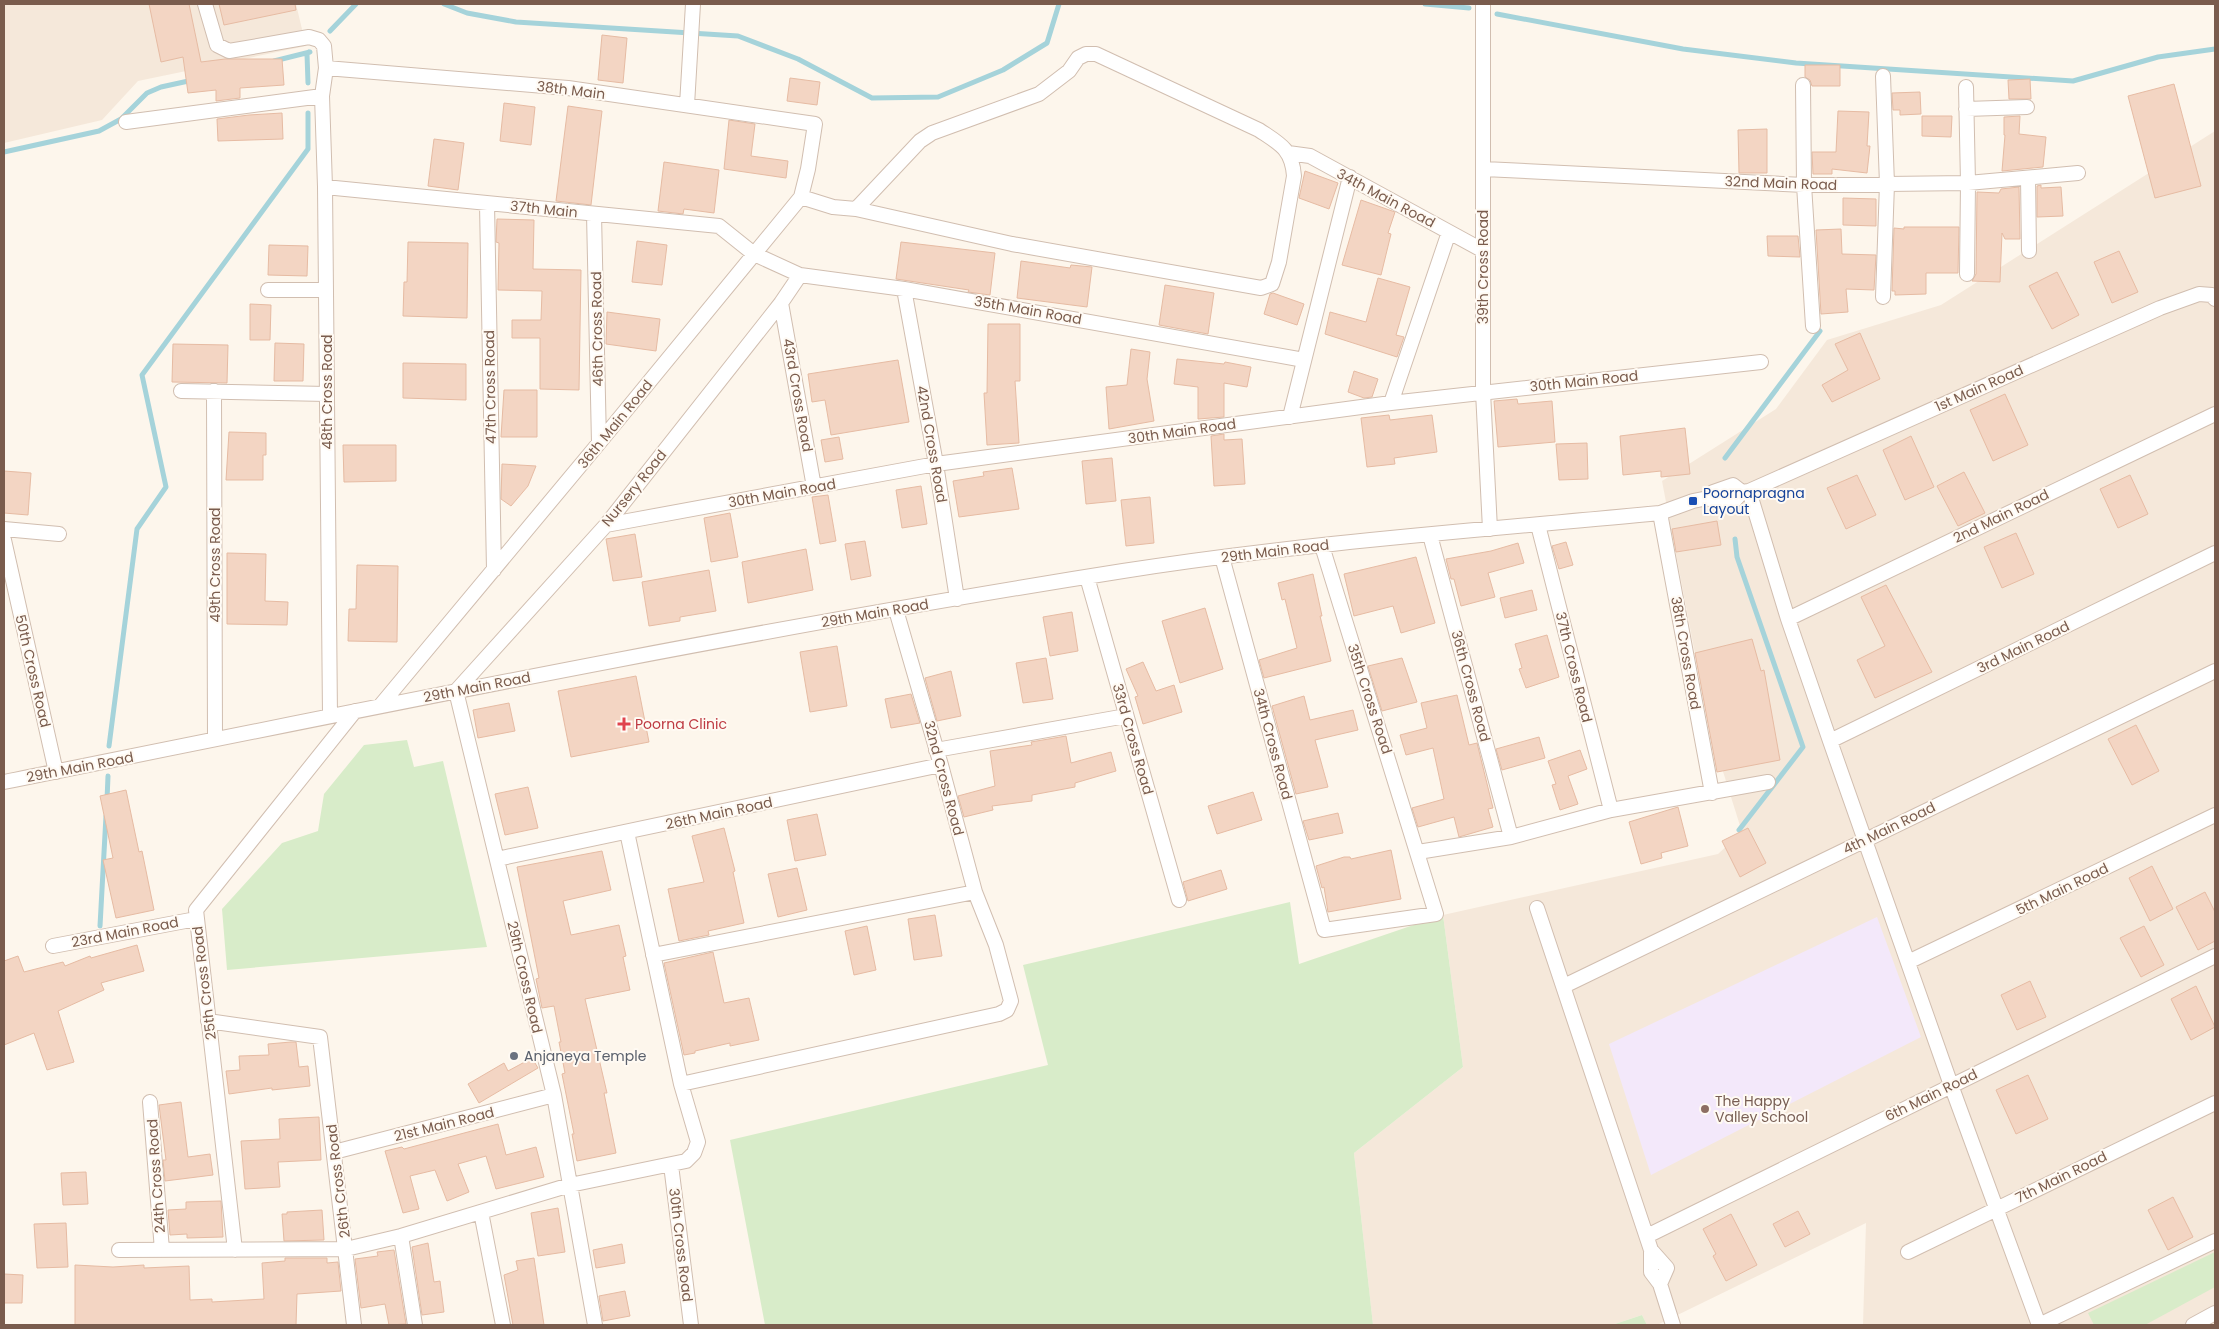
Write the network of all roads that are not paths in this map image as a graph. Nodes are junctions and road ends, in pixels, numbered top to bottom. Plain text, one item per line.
1 (205, 4) edge
2 (693, 4) edge
3 (1483, 4) edge
4 (326, 68) junction
5 (1883, 76) dead end
6 (1803, 85) dead end
7 (1966, 87) dead end
8 (322, 96) junction
9 (687, 105) junction
10 (2027, 107) dead end
11 (1966, 109) junction
12 (126, 122) dead end
13 (815, 124) joint
14 (1288, 153) junction
15 (1484, 169) junction
16 (2078, 173) dead end
17 (1350, 177) junction
18 (2028, 178) junction
19 (1968, 183) junction
20 (1887, 184) junction
21 (1804, 185) junction
22 (325, 187) junction
23 (801, 197) junction
24 (487, 204) junction
25 (856, 209) junction
26 (594, 214) junction
27 (1449, 232) junction
28 (1483, 244) junction
29 (2029, 251) dead end
30 (754, 254) junction
31 (1966, 274) dead end
32 (800, 275) junction
33 (904, 289) junction
34 (268, 290) dead end
35 (326, 290) junction
36 (1884, 297) dead end
37 (2214, 297) edge
38 (781, 303) junction
39 (1813, 326) dead end
40 (1304, 360) junction
41 (1761, 362) dead end
42 (181, 391) dead end
43 (214, 391) junction
44 (1482, 392) junction
45 (327, 394) junction
46 (1391, 403) junction
47 (2215, 414) edge
48 (1290, 417) junction
49 (599, 443) junction
50 (936, 464) junction
51 (814, 487) junction
52 (1746, 491) junction
53 (1660, 513) junction
54 (606, 525) junction
55 (1538, 525) junction
56 (4, 529) edge
57 (1490, 529) junction
58 (60, 534) dead end
59 (1430, 535) junction
60 (4, 540) edge
61 (1322, 546) junction
62 (2215, 553) edge
63 (1222, 557) junction
64 (494, 570) junction
65 (1087, 577) junction
66 (957, 599) junction
67 (896, 610) junction
68 (1788, 619) junction
69 (2215, 671) edge
70 (456, 691) junction
71 (380, 706) junction
72 (355, 711) junction
73 (330, 716) junction
74 (1126, 716) junction
75 (215, 739) junction
76 (1830, 741) junction
77 (936, 750) junction
78 (941, 765) junction
79 (56, 772) junction
80 (4, 782) edge
81 (1768, 782) dead end
82 (1712, 793) junction
83 (1611, 810) junction
84 (2215, 815) edge
85 (627, 832) junction
86 (1511, 838) junction
87 (1865, 840) junction
88 (1418, 852) junction
89 (497, 859) junction
90 (975, 892) junction
91 (1179, 900) dead end
92 (1537, 908) dead end
93 (196, 918) junction
94 (1324, 930) joint
95 (53, 946) dead end
96 (652, 955) junction
97 (2215, 956) edge
98 (1908, 962) junction
99 (1564, 986) junction
100 (208, 1021) junction
101 (681, 1084) junction
102 (1951, 1085) junction
103 (554, 1095) junction
104 (150, 1102) dead end
105 (2215, 1103) edge
106 (334, 1152) junction
107 (671, 1165) junction
108 (570, 1185) junction
109 (1996, 1208) junction
110 (482, 1212) junction
111 (401, 1236) junction
112 (1647, 1236) junction
113 (2215, 1241) edge
114 (346, 1249) junction
115 (119, 1250) dead end
116 (162, 1250) junction
117 (235, 1250) junction
118 (1908, 1252) dead end
119 (2215, 1312) edge
120 (354, 1325) edge
121 (415, 1325) edge
122 (503, 1325) edge
123 (595, 1325) edge
124 (692, 1325) edge
125 (1673, 1325) edge
126 (2039, 1325) edge
127 (2193, 1325) edge

1 - 4 street, 48th Cross Road
2 - 9 street
3 - 15 street, 39th Cross Road
4 - 8 street, 48th Cross Road
4 - 9 street, 38th Main
5 - 20 street
6 - 21 street
7 - 11 street
8 - 12 street
8 - 22 street, 48th Cross Road
9 - 13 street, 38th Main
10 - 11 street
11 - 19 street
13 - 23 street, 36th Main Road
14 - 17 street, 34th Main Road
14 - 25 street
14 - 25 street
15 - 21 street, 32nd Main Road
15 - 28 street, 39th Cross Road
16 - 18 street, 32nd Main Road
17 - 27 street, 34th Main Road
17 - 40 street
18 - 19 street, 32nd Main Road
18 - 29 street
19 - 20 street, 32nd Main Road
19 - 31 street
20 - 21 street, 32nd Main Road
20 - 36 street
21 - 39 street
22 - 24 street, 37th Main
22 - 35 street, 48th Cross Road
23 - 25 street
23 - 30 street, 36th Main Road
24 - 26 street, 37th Main
24 - 64 street, 47th Cross Road
26 - 30 street, 37th Main
26 - 49 street, 46th Cross Road
27 - 28 street, 34th Main Road
27 - 46 street
28 - 44 street, 39th Cross Road
30 - 32 street, 35th Main Road
30 - 49 street, 36th Main Road
32 - 33 street, 35th Main Road
32 - 38 street, Nursery Road
33 - 40 street, 35th Main Road
33 - 50 street, 42nd Cross Road
34 - 35 street
35 - 45 street, 48th Cross Road
37 - 52 street, 1st Main Road
38 - 51 street, 43rd Cross Road
38 - 54 street, Nursery Road
40 - 48 street
41 - 44 street, 30th Main Road
42 - 43 street
43 - 45 street
43 - 75 street, 49th Cross Road
44 - 46 street, 30th Main Road
44 - 57 street, 39th Cross Road
45 - 73 street, 48th Cross Road
46 - 48 street, 30th Main Road
47 - 68 street, 2nd Main Road
48 - 50 street, 30th Main Road
49 - 64 street, 36th Main Road
50 - 51 street, 30th Main Road
50 - 66 street, 42nd Cross Road
51 - 54 street, 30th Main Road
52 - 53 street, 29th Main Road
52 - 68 street
53 - 55 street, 29th Main Road
53 - 82 street, 38th Cross Road
54 - 70 street, Nursery Road
55 - 57 street, 29th Main Road
55 - 83 street, 37th Cross Road
56 - 58 street
57 - 59 street, 29th Main Road
59 - 61 street, 29th Main Road
59 - 86 street, 36th Cross Road
60 - 79 street, 50th Cross Road
61 - 63 street, 29th Main Road
61 - 88 street, 35th Cross Road
62 - 76 street, 3rd Main Road
63 - 65 street, 29th Main Road
63 - 94 street, 34th Cross Road
64 - 71 street, 36th Main Road
65 - 66 street, 29th Main Road
65 - 74 street, 33rd Cross Road
66 - 67 street, 29th Main Road
67 - 70 street, 29th Main Road
67 - 77 street, 32nd Cross Road
68 - 76 street
69 - 87 street, 4th Main Road
70 - 71 street, 29th Main Road
70 - 89 street, 29th Cross Road
71 - 72 street, 29th Main Road
72 - 73 street, 29th Main Road
72 - 93 street, 25th Cross Road
73 - 75 street, 29th Main Road
74 - 77 street
74 - 91 street, 33rd Cross Road
75 - 79 street, 29th Main Road
76 - 87 street
77 - 78 street, 32nd Cross Road
78 - 85 street, 26th Main Road
78 - 90 street, 32nd Cross Road
79 - 80 street, 29th Main Road
81 - 82 street
82 - 83 street
83 - 86 street
84 - 98 street, 5th Main Road
85 - 89 street, 26th Main Road
85 - 96 street
86 - 88 street
87 - 98 street
87 - 99 street, 4th Main Road
88 - 94 street, 35th Cross Road
89 - 103 street, 29th Cross Road
90 - 96 street
90 - 101 street, 32nd Cross Road
92 - 99 street
93 - 95 street, 23rd Main Road
93 - 100 street, 25th Cross Road
96 - 101 street
97 - 102 street, 6th Main Road
98 - 102 street
99 - 112 street
100 - 106 street, 26th Cross Road
100 - 117 street, 25th Cross Road
101 - 107 street
102 - 109 street
102 - 112 street, 6th Main Road
103 - 106 street, 21st Main Road
103 - 108 street, 29th Cross Road
104 - 116 street, 24th Cross Road
105 - 109 street, 7th Main Road
106 - 114 street, 26th Cross Road
107 - 108 street
107 - 124 street, 30th Cross Road
108 - 110 street
108 - 123 street, 29th Cross Road
109 - 118 street, 7th Main Road
109 - 126 street
110 - 111 street
110 - 122 street
111 - 114 street
111 - 121 street
112 - 125 street
113 - 126 street
114 - 117 street
114 - 120 street, 26th Cross Road
115 - 116 street
116 - 117 street
119 - 127 street

